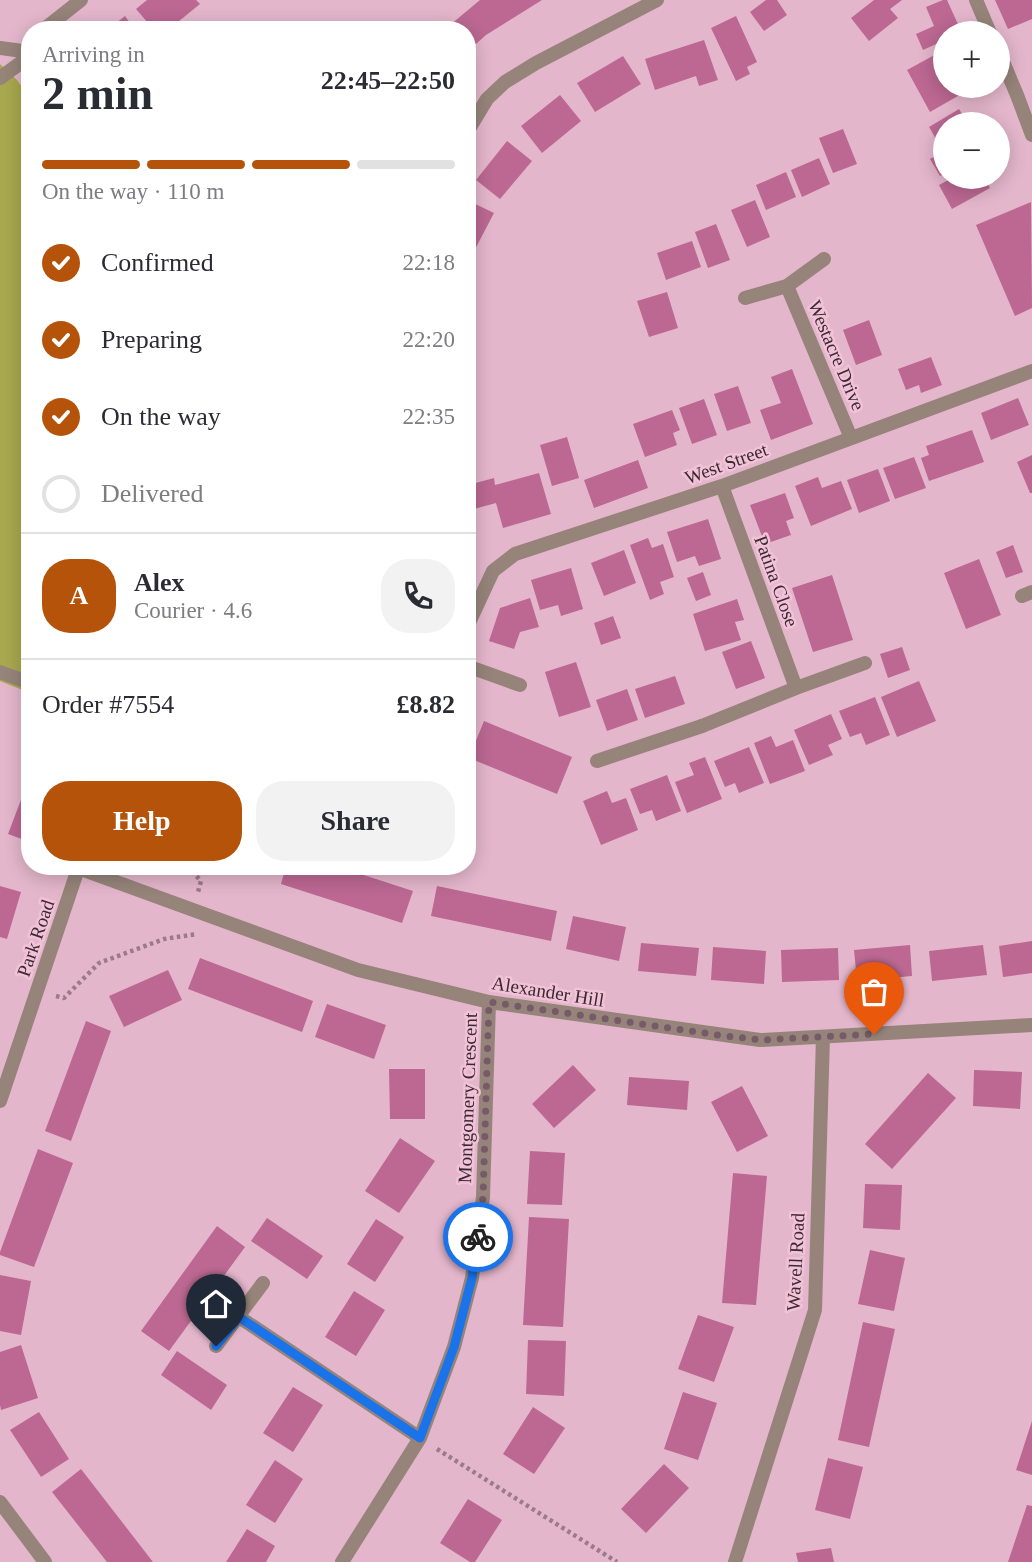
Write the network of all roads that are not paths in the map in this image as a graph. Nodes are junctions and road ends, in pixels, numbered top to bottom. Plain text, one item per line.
1 (81, 0) edge
2 (657, 0) edge
3 (976, 0) edge
4 (54, 21) edge
5 (985, 21) edge
6 (0, 48) edge
7 (21, 52) edge
8 (21, 61) edge
9 (0, 78) edge
10 (1010, 78) edge
11 (476, 117) edge
12 (1032, 135) edge
13 (824, 259) dead end
14 (787, 286) junction
15 (745, 298) dead end
16 (1032, 371) edge
17 (851, 438) junction
18 (722, 486) junction
19 (476, 608) edge
20 (865, 663) dead end
21 (476, 669) edge
22 (0, 672) edge
23 (21, 680) edge
24 (520, 685) dead end
25 (796, 688) junction
26 (597, 761) dead end
27 (76, 875) edge
28 (101, 875) edge
29 (489, 1002) junction
30 (1032, 1026) edge
31 (823, 1037) junction
32 (0, 1101) edge
33 (263, 1283) dead end
34 (239, 1317) junction
35 (216, 1346) dead end
36 (420, 1438) junction
37 (0, 1502) edge
38 (45, 1562) edge
39 (342, 1562) edge
40 (736, 1562) edge

1 - 4 street
2 - 11 street
3 - 5 street
6 - 7 street
8 - 9 street
10 - 12 street
13 - 14 street, Westacre Drive
14 - 15 street, Westacre Drive
14 - 17 street, Westacre Drive
16 - 17 street, West Street
17 - 18 street, West Street
18 - 19 street, West Street
18 - 25 street, Patina Close
20 - 25 street
21 - 24 street
22 - 23 street
25 - 26 street
27 - 32 street, Park Road
28 - 29 street, Alexander Hill
29 - 31 street, Alexander Hill
29 - 36 street, Montgomery Crescent
30 - 31 street, Alexander Hill
31 - 40 street, Wavell Road
33 - 34 street
34 - 35 street
34 - 36 street
36 - 39 street, Montgomery Crescent
37 - 38 street

